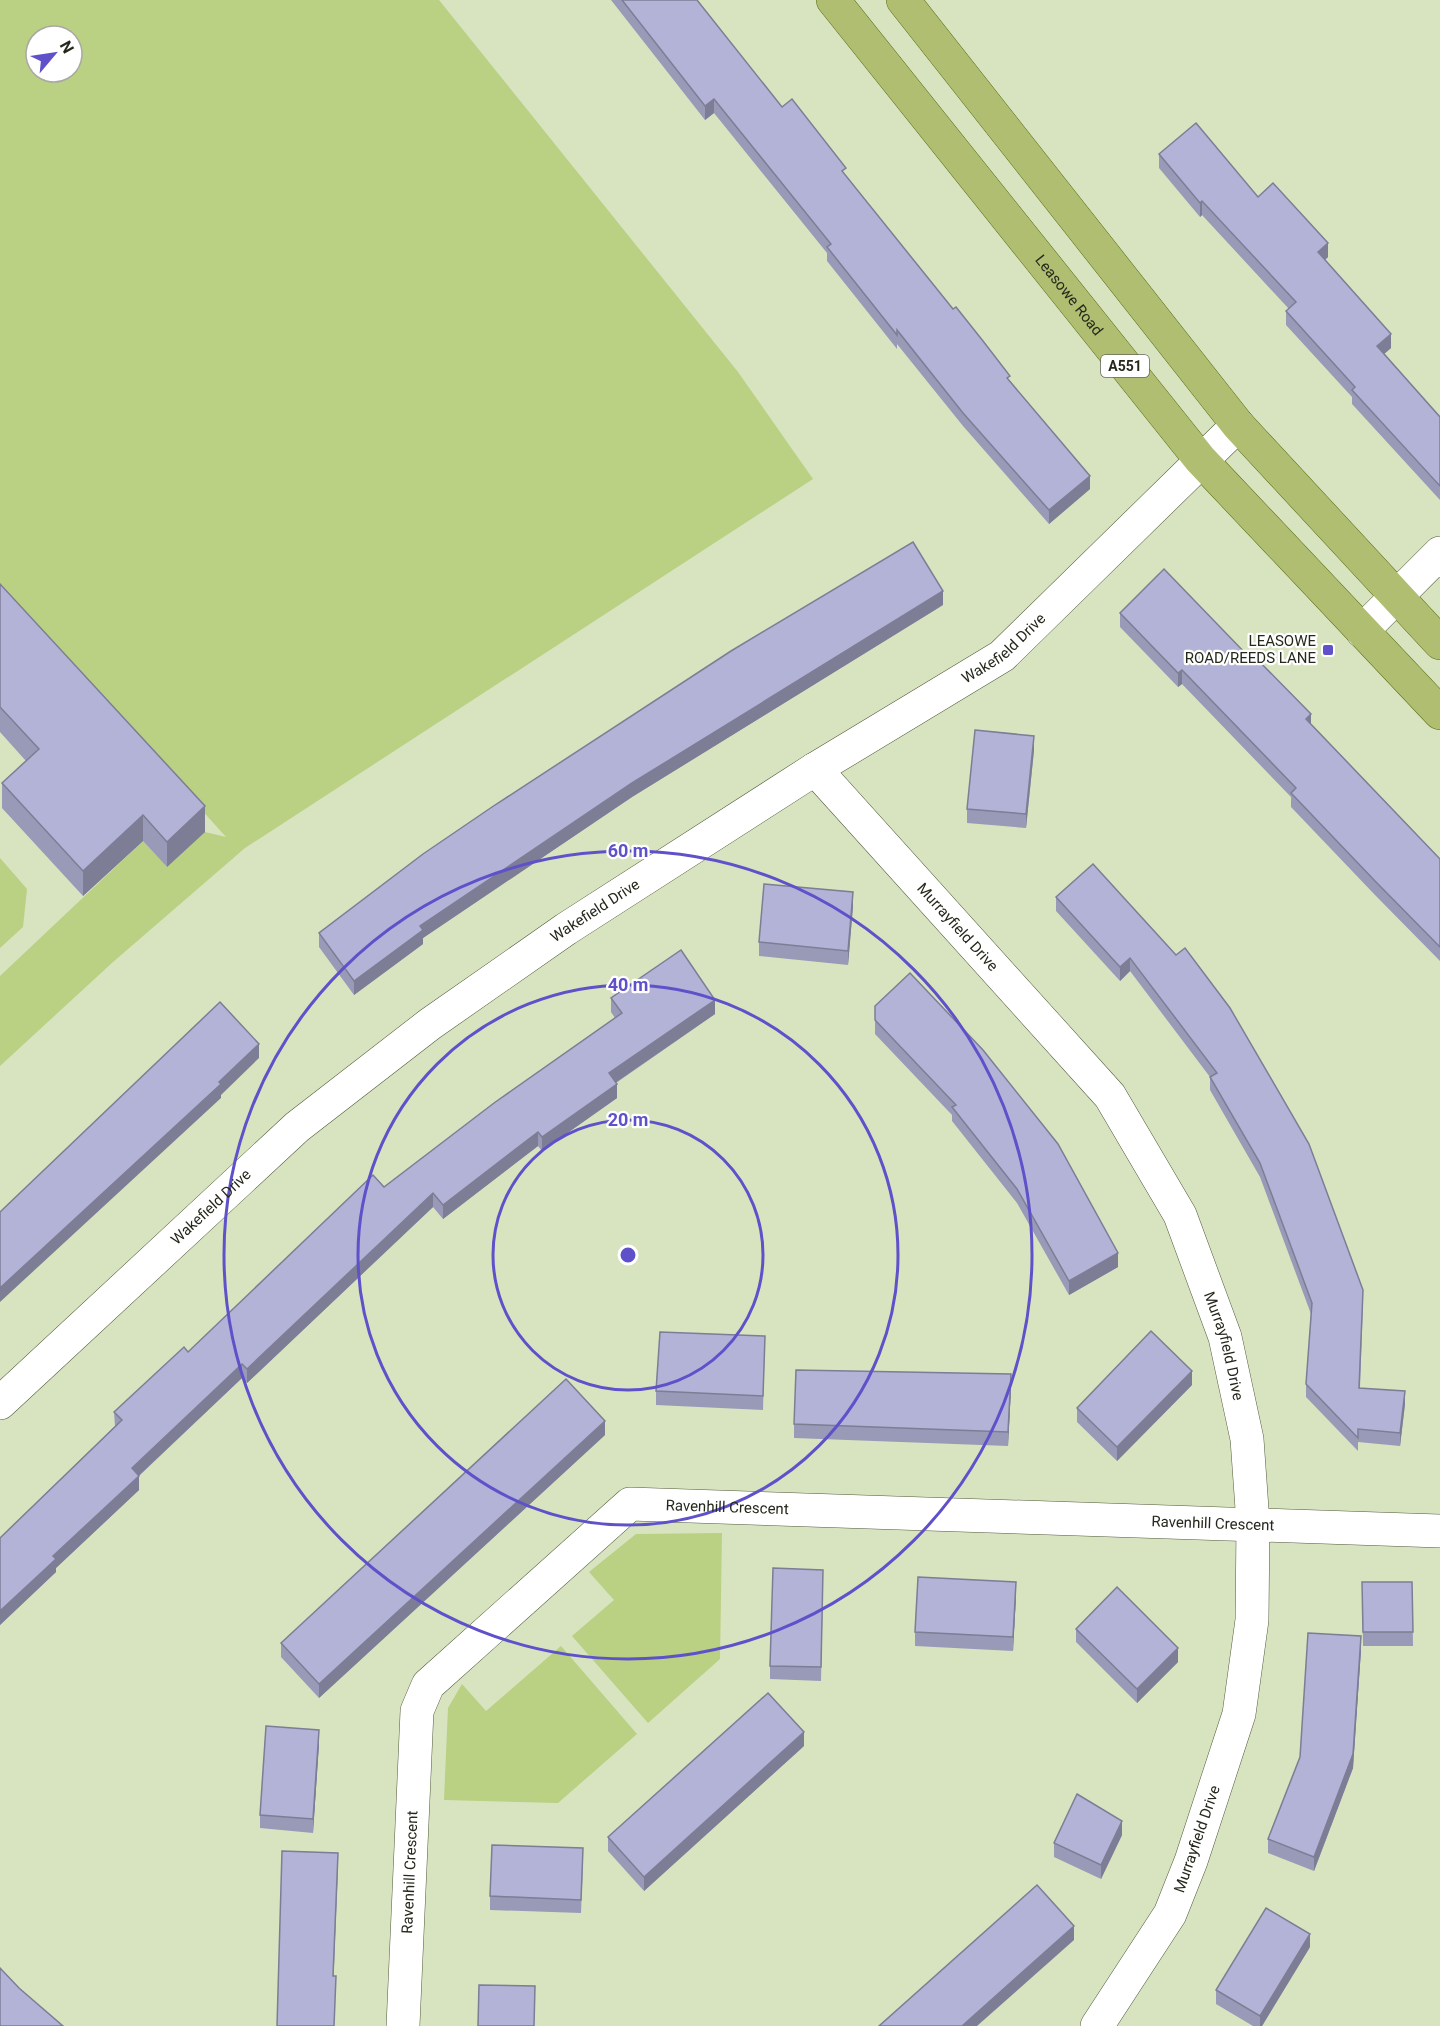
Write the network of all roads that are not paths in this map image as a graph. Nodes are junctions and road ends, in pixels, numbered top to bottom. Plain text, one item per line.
1 (833, 0) edge
2 (903, 0) edge
3 (1238, 425) junction
4 (1200, 459) junction
5 (1440, 553) edge
6 (1395, 597) junction
7 (1362, 631) junction
8 (1440, 643) edge
9 (1440, 713) edge
10 (814, 769) junction
11 (0, 1404) edge
12 (1253, 1523) junction
13 (1440, 1531) edge
14 (403, 2026) edge
15 (1098, 2026) edge

1 - 4 main road, Leasowe Road / A551
2 - 3 main road
3 - 4 street, Wakefield Drive
3 - 6 main road
4 - 7 main road, Leasowe Road / A551
4 - 10 street, Wakefield Drive
5 - 6 street
6 - 7 street
6 - 8 main road
7 - 9 main road, Leasowe Road / A551
10 - 11 street, Wakefield Drive
10 - 12 street, Murrayfield Drive
12 - 13 street, Ravenhill Crescent
12 - 14 street, Ravenhill Crescent
12 - 15 street, Murrayfield Drive

